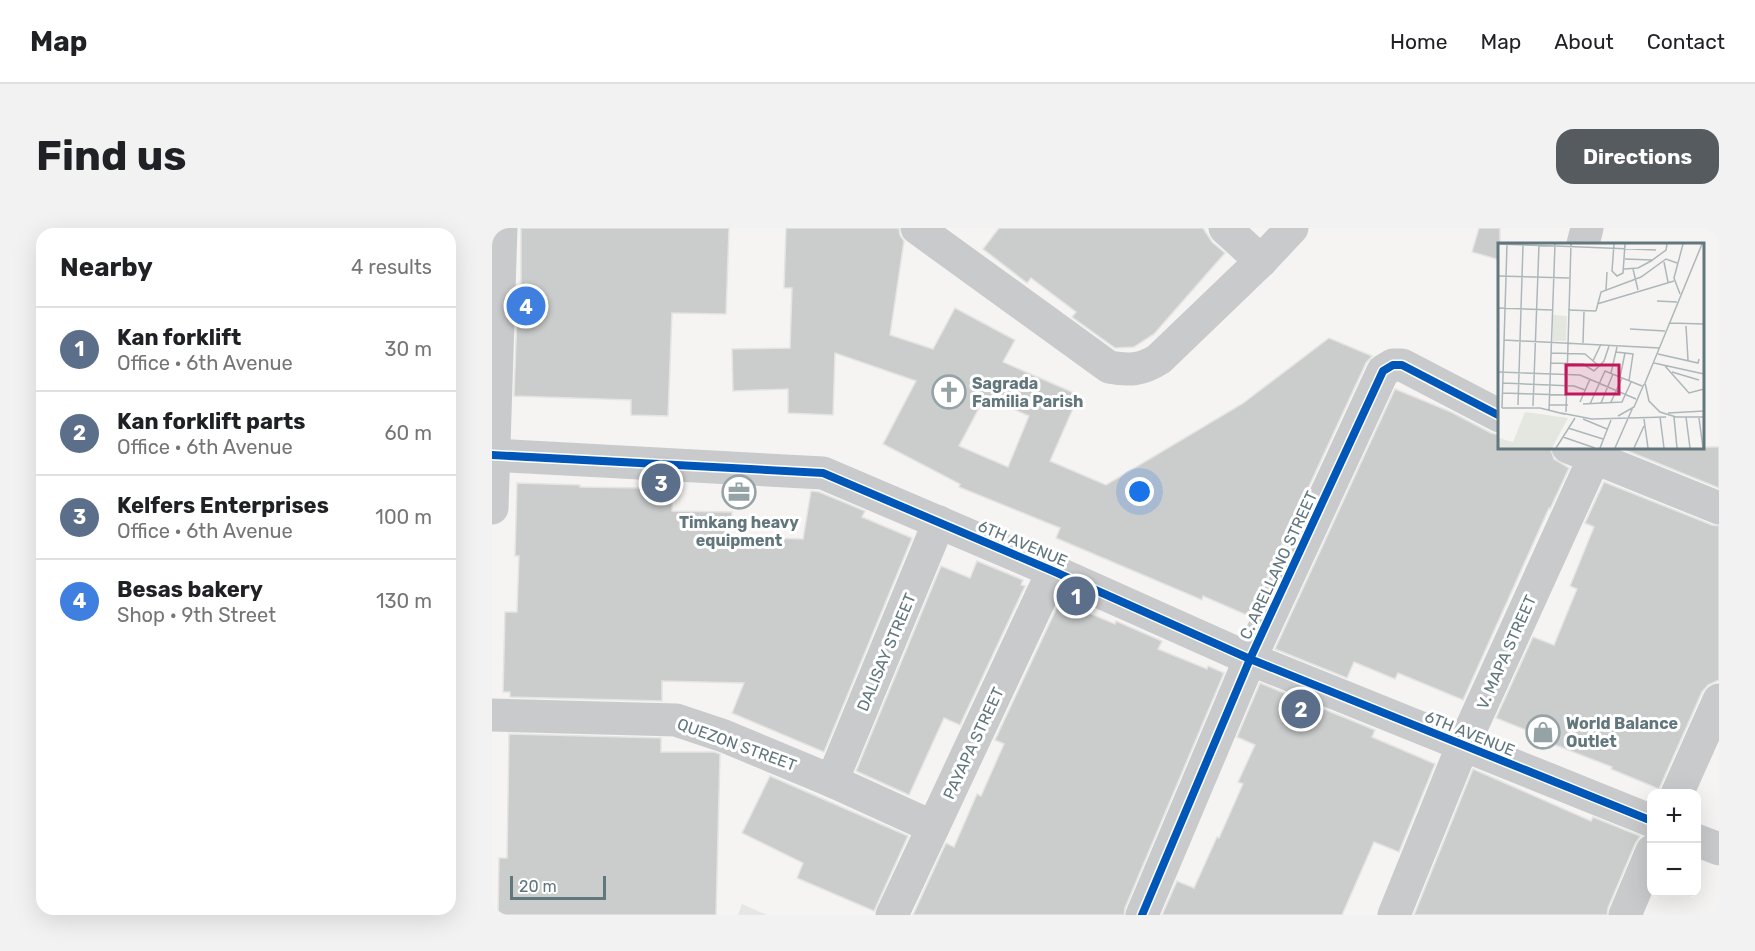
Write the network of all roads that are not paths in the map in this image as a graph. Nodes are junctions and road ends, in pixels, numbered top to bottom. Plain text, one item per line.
1 (501, 228) edge
2 (917, 228) edge
3 (1225, 228) edge
4 (1292, 228) edge
5 (1587, 228) edge
6 (1583, 243) edge
7 (1261, 261) junction
8 (1498, 415) edge
9 (1581, 452) edge
10 (493, 455) edge
11 (492, 508) edge
12 (1719, 508) edge
13 (939, 522) junction
14 (1053, 571) junction
15 (1250, 659) junction
16 (1719, 700) edge
17 (492, 715) edge
18 (1464, 744) junction
19 (832, 781) junction
20 (1679, 789) edge
21 (1647, 819) edge
22 (933, 827) junction
23 (1701, 842) edge
24 (1719, 849) edge
25 (1647, 863) edge
26 (892, 915) edge
27 (1142, 915) edge
28 (1394, 915) edge
29 (1625, 915) edge

1 - 10 street
2 - 7 street
3 - 7 street
4 - 7 street
5 - 6 street
8 - 15 street, C. ARELLANO STREET
9 - 12 street
9 - 18 street, V. MAPA STREET
10 - 11 street
10 - 13 street, 6TH AVENUE
13 - 14 street, 6TH AVENUE
13 - 19 street, DALISAY STREET
14 - 15 street, 6TH AVENUE
14 - 22 street, PAYAPA STREET
15 - 18 street, 6TH AVENUE
15 - 27 street, C. ARELLANO STREET
16 - 20 street
17 - 19 street, QUEZON STREET
18 - 21 street, 6TH AVENUE
18 - 28 street, V. MAPA STREET
19 - 22 street, QUEZON STREET
22 - 26 street, PAYAPA STREET
23 - 24 street
25 - 29 street

